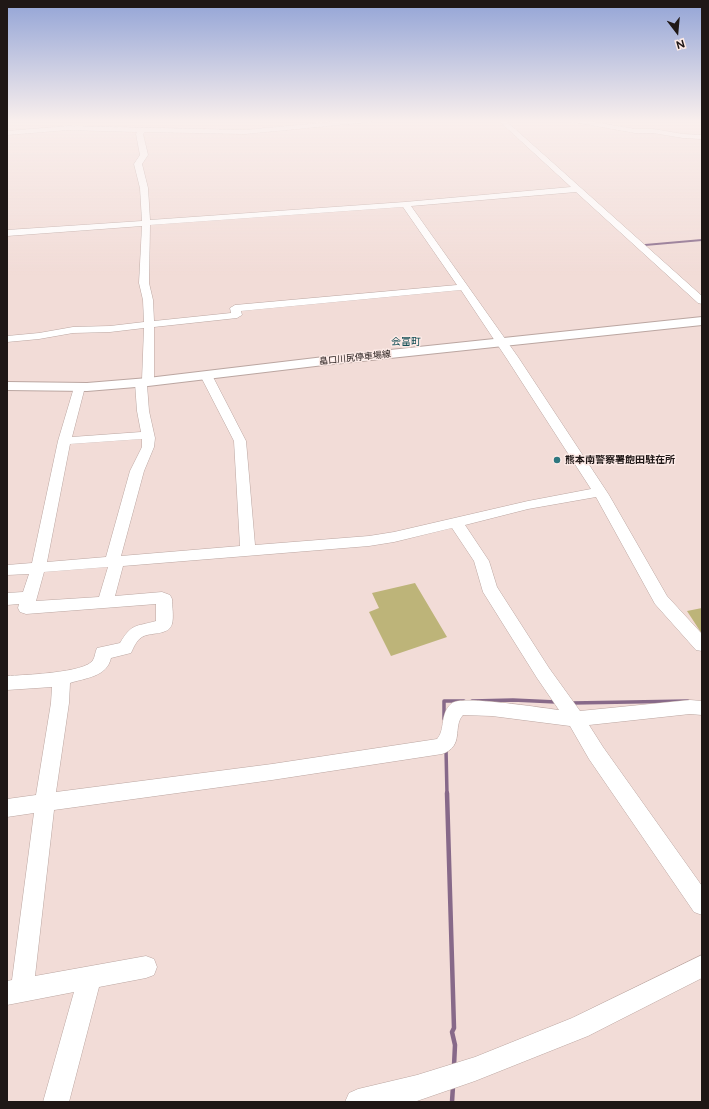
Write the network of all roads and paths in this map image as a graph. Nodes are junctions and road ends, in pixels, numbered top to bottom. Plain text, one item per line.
1 (140, 172) edge
2 (560, 172) edge
3 (579, 189) junction
4 (405, 204) junction
5 (146, 223) junction
6 (7, 233) edge
7 (464, 287) junction
8 (702, 301) edge
9 (702, 321) edge
10 (149, 323) junction
11 (7, 339) edge
12 (500, 343) junction
13 (206, 375) junction
14 (145, 382) junction
15 (7, 386) edge
16 (79, 387) junction
17 (148, 435) junction
18 (64, 441) junction
19 (599, 492) junction
20 (456, 523) junction
21 (248, 550) junction
22 (115, 561) junction
23 (38, 568) junction
24 (7, 570) edge
25 (29, 597) junction
26 (7, 599) edge
27 (105, 602) junction
28 (702, 645) edge
29 (61, 679) junction
30 (7, 683) edge
31 (702, 708) edge
32 (576, 719) junction
33 (45, 802) junction
34 (7, 808) edge
35 (702, 904) edge
36 (702, 966) edge
37 (146, 967) dead end
38 (90, 978) junction
39 (14, 992) edge
40 (56, 1102) edge
41 (358, 1102) edge

1 - 5 street
2 - 3 street
3 - 4 street
3 - 8 street
4 - 5 street
4 - 7 street
5 - 6 street
5 - 10 street
7 - 10 street
7 - 12 street
9 - 12 main road, 畠口川尻停車場線
10 - 11 street
10 - 14 street
12 - 13 main road, 畠口川尻停車場線
12 - 19 street
13 - 14 main road, 畠口川尻停車場線
13 - 21 street
14 - 16 main road, 畠口川尻停車場線
14 - 17 street
15 - 16 main road, 畠口川尻停車場線
16 - 18 street
17 - 18 street
17 - 22 street
18 - 23 street
19 - 20 street
19 - 28 street
20 - 21 street
20 - 32 street
21 - 22 street
22 - 23 street
22 - 27 street
23 - 24 street
23 - 25 street
25 - 26 street
25 - 27 street
27 - 29 street
29 - 30 street
29 - 33 street
31 - 32 street
32 - 33 street
32 - 35 street
33 - 34 street
33 - 39 street
36 - 41 street
37 - 38 street
38 - 39 street
38 - 40 street

